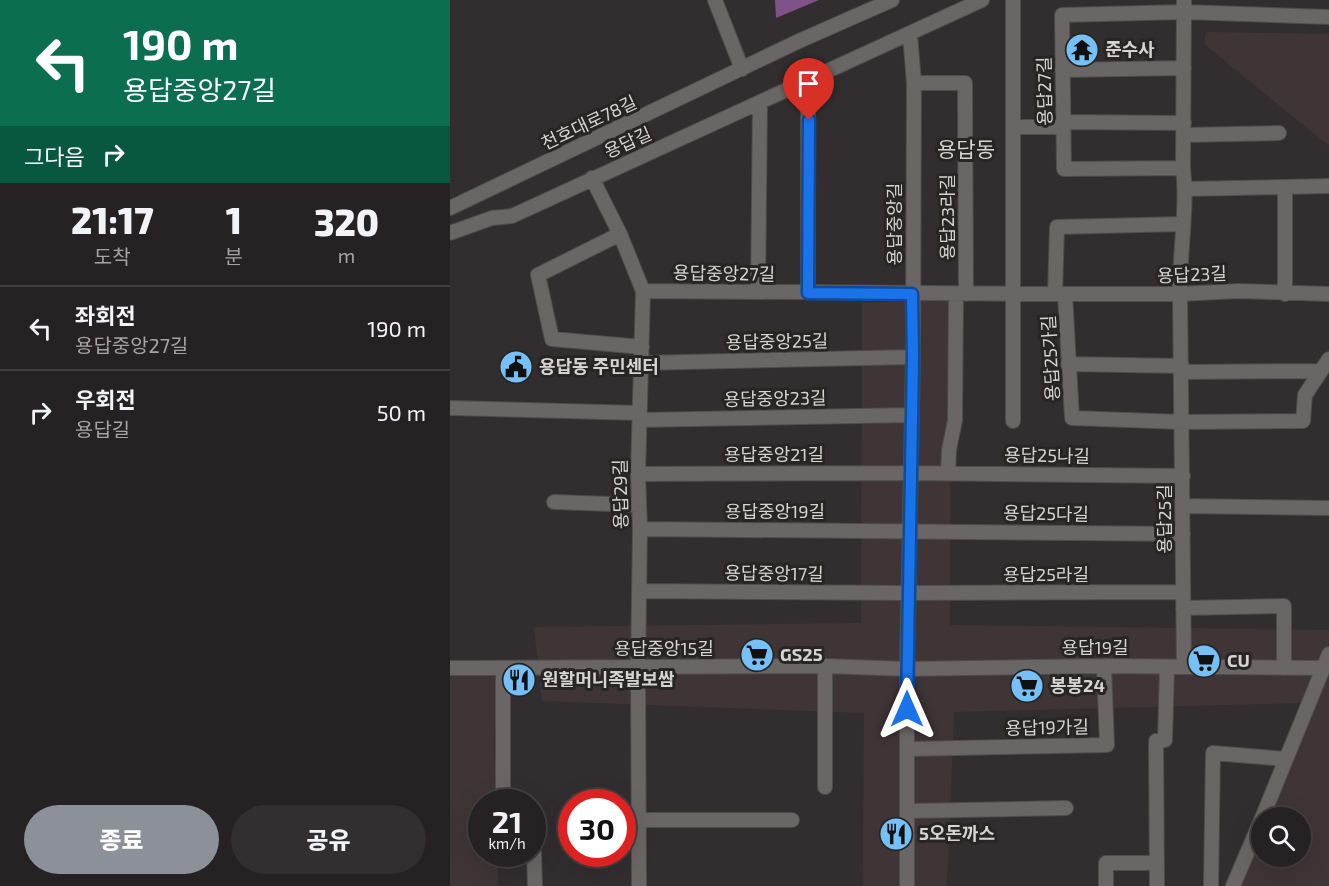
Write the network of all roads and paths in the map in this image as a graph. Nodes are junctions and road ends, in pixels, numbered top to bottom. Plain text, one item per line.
1 (715, 0) edge
2 (892, 0) edge
3 (982, 0) edge
4 (1014, 0) edge
5 (1184, 6) edge
6 (1329, 17) edge
7 (910, 34) junction
8 (1184, 68) junction
9 (742, 69) junction
10 (1062, 70) junction
11 (808, 81) junction
12 (914, 83) junction
13 (760, 102) junction
14 (1063, 124) junction
15 (1014, 127) junction
16 (1184, 129) junction
17 (1279, 133) dead end
18 (1183, 168) junction
19 (592, 178) junction
20 (1329, 186) edge
21 (1285, 188) junction
22 (1185, 189) junction
23 (450, 208) edge
24 (1183, 224) junction
25 (450, 233) edge
26 (620, 234) junction
27 (643, 291) junction
28 (758, 292) junction
29 (808, 293) junction
30 (912, 294) junction
31 (961, 294) junction
32 (1012, 294) junction
33 (1060, 294) junction
34 (1180, 294) junction
35 (1285, 294) junction
36 (1329, 294) edge
37 (642, 347) junction
38 (913, 357) junction
39 (1329, 359) edge
40 (641, 363) junction
41 (1068, 364) junction
42 (1182, 369) junction
43 (1321, 371) junction
44 (450, 408) edge
45 (912, 415) junction
46 (640, 416) junction
47 (1013, 421) dead end
48 (1182, 422) junction
49 (910, 473) junction
50 (948, 473) junction
51 (638, 474) junction
52 (1183, 476) junction
53 (554, 502) dead end
54 (639, 505) junction
55 (1183, 506) junction
56 (1329, 508) edge
57 (640, 529) junction
58 (909, 530) junction
59 (1183, 534) junction
60 (639, 591) junction
61 (1183, 592) junction
62 (908, 593) junction
63 (1183, 608) junction
64 (1329, 654) edge
65 (825, 666) junction
66 (1104, 666) junction
67 (1167, 666) junction
68 (638, 667) junction
69 (1184, 667) junction
70 (450, 668) edge
71 (503, 668) junction
72 (1284, 668) junction
73 (1322, 668) junction
74 (907, 669) junction
75 (908, 749) junction
76 (1286, 759) junction
77 (825, 787) dead end
78 (503, 789) edge
79 (1266, 807) edge
80 (1066, 808) dead end
81 (908, 811) junction
82 (638, 820) junction
83 (792, 820) dead end
84 (1251, 844) edge
85 (1157, 863) junction
86 (534, 867) edge
87 (535, 886) edge
88 (639, 886) edge
89 (907, 886) edge
90 (1106, 886) edge
91 (1157, 886) edge
92 (1211, 886) edge
93 (1233, 886) edge

1 - 9 street
2 - 9 street, 천호대로78길
3 - 7 street, 용답길
4 - 15 street
5 - 6 street
5 - 8 street, 용답25길
5 - 10 street, 용답27길
7 - 11 street, 용답길
7 - 12 street, 용답중앙길
8 - 10 street
8 - 16 street, 용답25길
9 - 23 street, 천호대로78길
10 - 14 street, 용답27길
11 - 13 street, 용답길
11 - 29 street
12 - 30 street, 용답중앙길
12 - 31 street, 용답23라길
13 - 19 street, 용답길
13 - 28 street
14 - 15 street
14 - 16 street
14 - 18 street, 용답27길
15 - 32 street
16 - 17 street
16 - 18 street, 용답25길
18 - 22 street, 용답25길
19 - 25 street, 용답길
19 - 26 street, 용답29길
20 - 21 street
21 - 22 street
21 - 35 street
22 - 24 street, 용답25길
24 - 33 street
24 - 34 street, 용답25길
26 - 27 street, 용답29길
26 - 37 street
27 - 28 street, 용답중앙27길
27 - 37 street, 용답29길
28 - 29 street, 용답중앙27길
29 - 30 street, 용답중앙27길
30 - 31 street, 용답23길
30 - 38 street, 용답중앙길
31 - 32 street, 용답23길
31 - 50 street
32 - 33 street, 용답23길
32 - 47 street
33 - 34 street, 용답23길
33 - 41 street, 용답25가길
34 - 35 street, 용답23길
34 - 42 street, 용답25길
35 - 36 street, 용답23길
37 - 40 street, 용답29길
38 - 40 street, 용답중앙25길
38 - 45 street, 용답중앙길
39 - 43 street
40 - 46 street, 용답29길
41 - 42 street
41 - 48 street, 용답25가길
42 - 43 street
42 - 48 street, 용답25길
43 - 48 street
44 - 46 street, 용답중앙23길
45 - 46 street, 용답중앙23길
45 - 49 street, 용답중앙길
46 - 51 street, 용답29길
48 - 52 street, 용답25길
49 - 50 street, 용답25나길
49 - 51 street, 용답중앙21길
49 - 58 street, 용답중앙길
50 - 52 street, 용답25나길
51 - 54 street, 용답29길
52 - 55 street, 용답25길
53 - 54 street
54 - 57 street, 용답29길
55 - 56 street
55 - 59 street, 용답25길
57 - 58 street, 용답중앙19길
57 - 60 street, 용답29길
58 - 59 street, 용답25다길
58 - 62 street, 용답중앙길
59 - 61 street, 용답25길
60 - 62 street, 용답중앙17길
60 - 68 street, 용답29길
61 - 62 street, 용답25라길
61 - 63 street, 용답25길
62 - 74 street, 용답중앙길
63 - 69 street, 용답25길
63 - 72 street
64 - 73 street
65 - 68 street, 용답중앙15길
65 - 74 street, 용답중앙15길
65 - 77 street
66 - 67 street, 용답19길
66 - 74 street, 용답19길
66 - 75 street, 용답19가길
67 - 69 street, 용답19길
67 - 85 street
68 - 71 street, 용답중앙15길
68 - 82 street, 용답29길
69 - 72 street, 용답19길
70 - 71 street, 용답중앙15길
71 - 78 street
72 - 73 street, 용답19길
73 - 76 street
74 - 75 street, 용답중앙길
75 - 81 street, 용답중앙길
76 - 79 street
76 - 92 street
80 - 81 street
81 - 89 street, 용답중앙길
82 - 83 street
82 - 88 street, 용답29길
84 - 93 street
85 - 90 street
85 - 91 street
86 - 87 street

